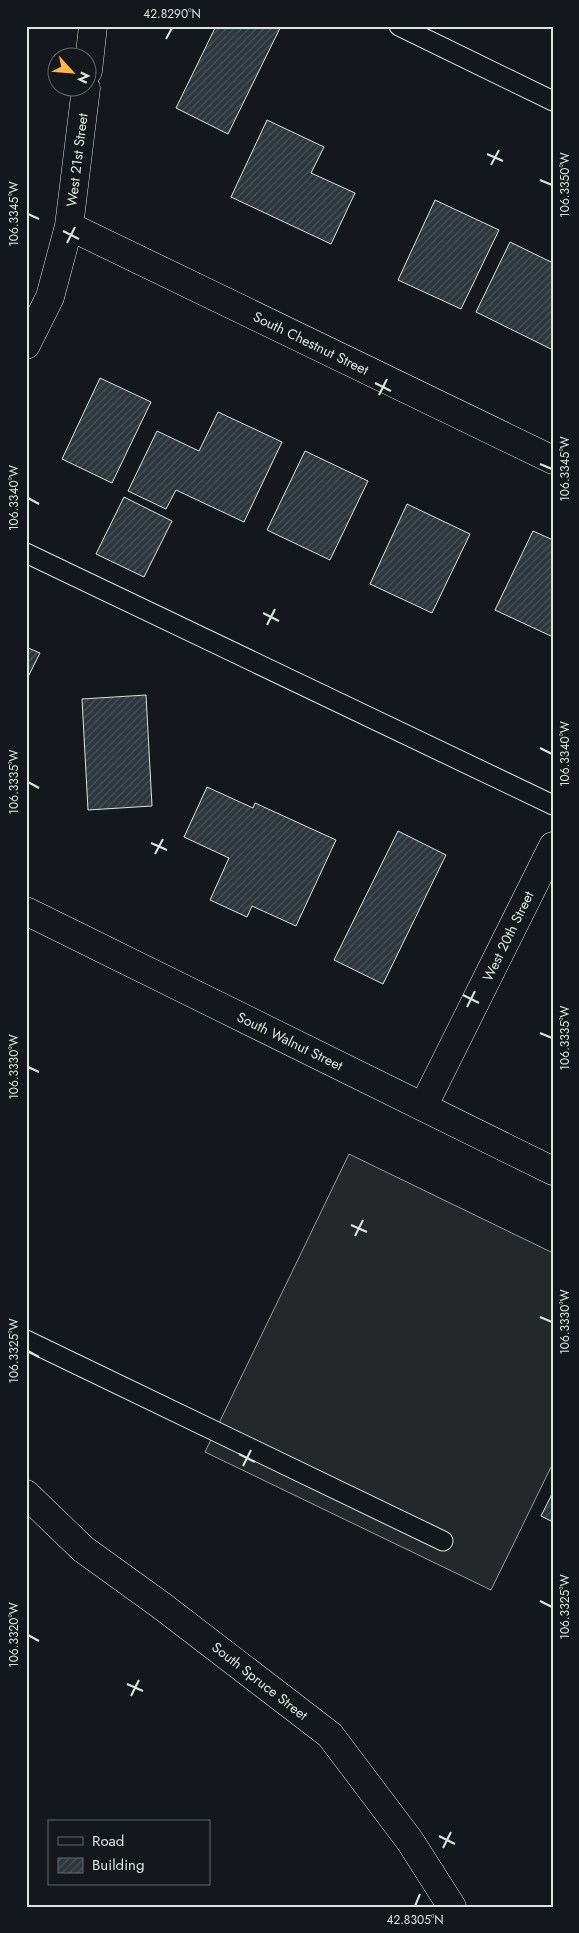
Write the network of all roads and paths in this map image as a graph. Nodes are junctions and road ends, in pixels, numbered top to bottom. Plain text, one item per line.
1 (93, 26) edge
2 (399, 26) edge
3 (91, 48) edge
4 (85, 98) edge
5 (553, 101) edge
6 (69, 226) junction
7 (26, 345) edge
8 (553, 460) edge
9 (26, 553) edge
10 (553, 805) edge
11 (553, 846) edge
12 (26, 911) edge
13 (423, 1107) junction
14 (553, 1171) edge
15 (26, 1340) edge
16 (26, 1494) edge
17 (443, 1541) dead end
18 (452, 1907) edge

1 - 3 street
2 - 5 lane
4 - 6 street, West 21st Street
6 - 7 street, West 21st Street
6 - 8 street, South Chestnut Street
9 - 10 lane
11 - 13 street, West 20th Street
12 - 13 street, South Walnut Street
13 - 14 street, South Walnut Street
15 - 17 lane
16 - 18 street, South Spruce Street

